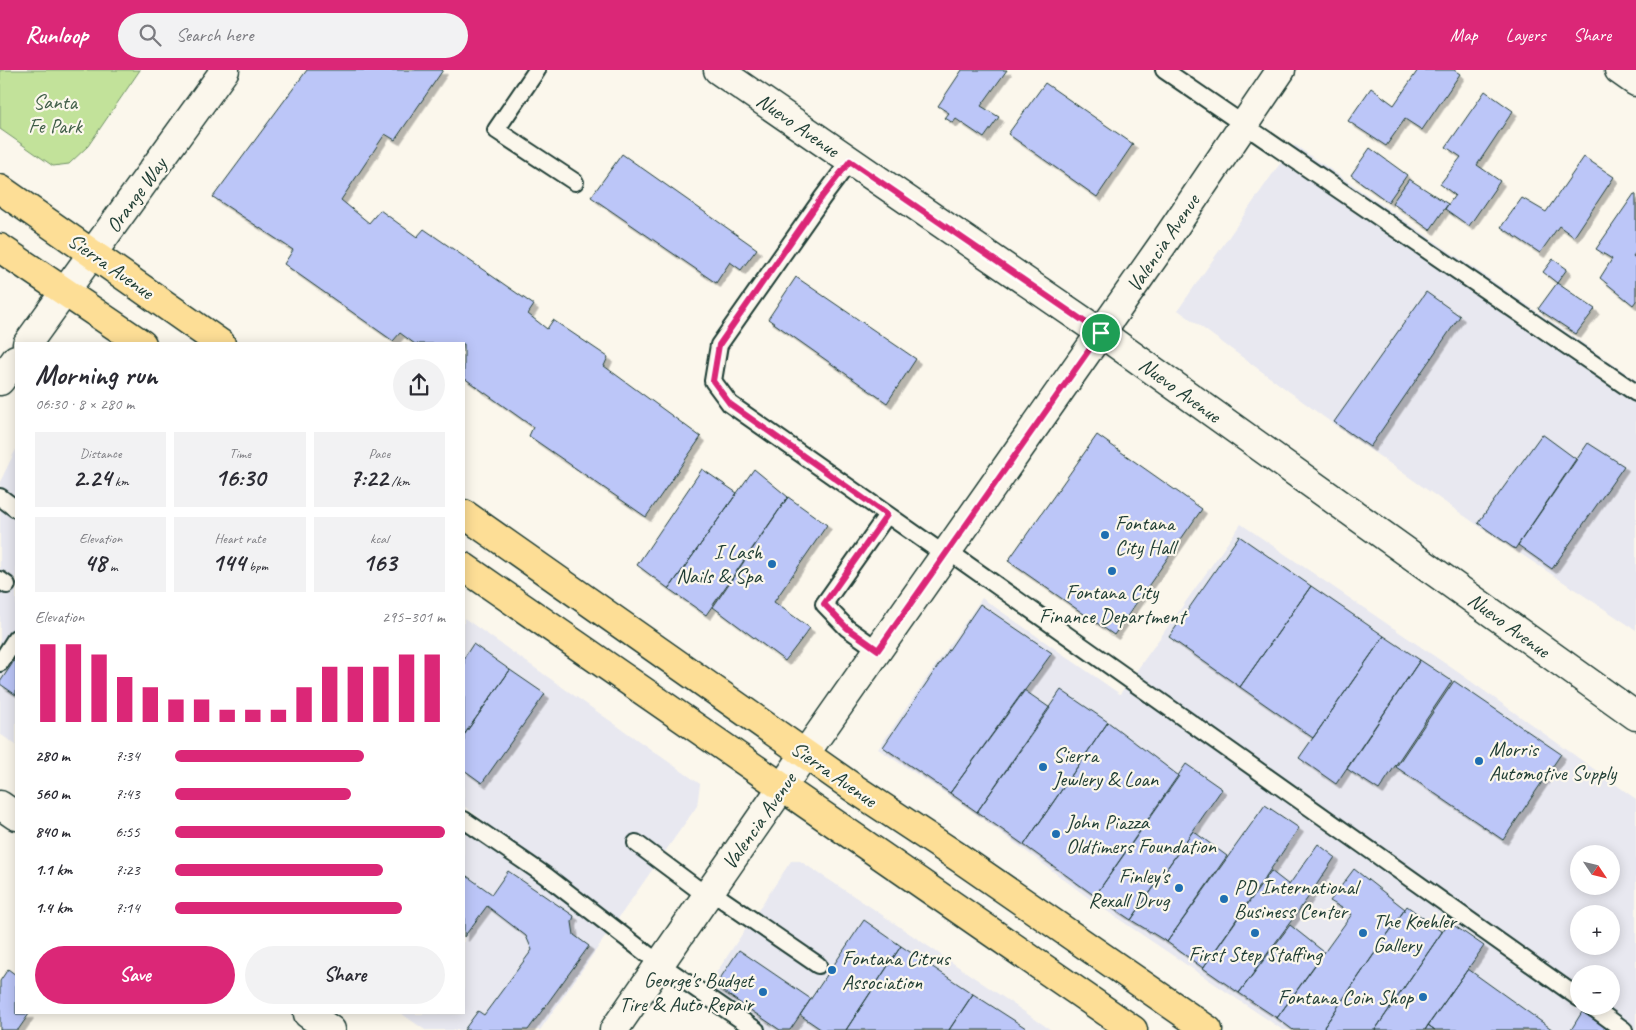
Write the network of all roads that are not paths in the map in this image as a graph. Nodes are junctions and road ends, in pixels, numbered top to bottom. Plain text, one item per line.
1 (225, 70) edge
2 (537, 70) edge
3 (718, 70) edge
4 (1164, 70) edge
5 (1281, 70) edge
6 (1619, 70) edge
7 (1636, 82) edge
8 (1243, 125) junction
9 (850, 161) junction
10 (575, 182) dead end
11 (0, 189) edge
12 (0, 248) edge
13 (93, 254) junction
14 (66, 291) junction
15 (1101, 333) junction
16 (28, 342) edge
17 (139, 342) edge
18 (218, 342) edge
19 (15, 360) edge
20 (0, 381) edge
21 (1636, 393) edge
22 (0, 497) edge
23 (15, 508) edge
24 (465, 515) edge
25 (887, 515) junction
26 (946, 553) junction
27 (465, 568) edge
28 (15, 640) edge
29 (878, 650) junction
30 (0, 663) edge
31 (1636, 716) edge
32 (805, 754) junction
33 (782, 787) junction
34 (0, 805) edge
35 (15, 815) edge
36 (465, 821) edge
37 (636, 843) dead end
38 (708, 893) junction
39 (660, 964) junction
40 (818, 965) dead end
41 (1570, 992) edge
42 (308, 1014) edge
43 (1603, 1015) edge
44 (332, 1030) edge
45 (614, 1030) edge
46 (756, 1030) edge
47 (1133, 1030) edge
48 (1208, 1030) edge
49 (1624, 1030) edge

1 - 13 street, Orange Way
2 - 10 lane
3 - 9 street, Nuevo Avenue
4 - 8 lane
5 - 8 street, Valencia Avenue
6 - 7 street
8 - 15 street, Valencia Avenue
8 - 21 lane
9 - 15 street, Nuevo Avenue
9 - 25 lane
11 - 13 main road, Sierra Avenue
12 - 14 main road
13 - 14 street, Orange Way
13 - 18 main road, Sierra Avenue
14 - 16 street, Orange Way
14 - 17 main road
15 - 26 street, Valencia Avenue
15 - 31 street, Nuevo Avenue
19 - 20 street
22 - 23 lane
24 - 32 main road, Sierra Avenue
25 - 26 lane
25 - 29 lane
26 - 29 street, Valencia Avenue
26 - 41 lane
27 - 33 main road, Sierra Avenue
28 - 30 lane
29 - 32 street, Valencia Avenue
32 - 33 street, Valencia Avenue
32 - 48 main road, Sierra Avenue
33 - 38 street, Valencia Avenue
33 - 47 main road, Sierra Avenue
34 - 35 street
36 - 39 lane
37 - 38 lane
38 - 39 street, Valencia Avenue
38 - 40 lane
39 - 45 street, Valencia Avenue
39 - 46 lane
42 - 44 street
43 - 49 lane

